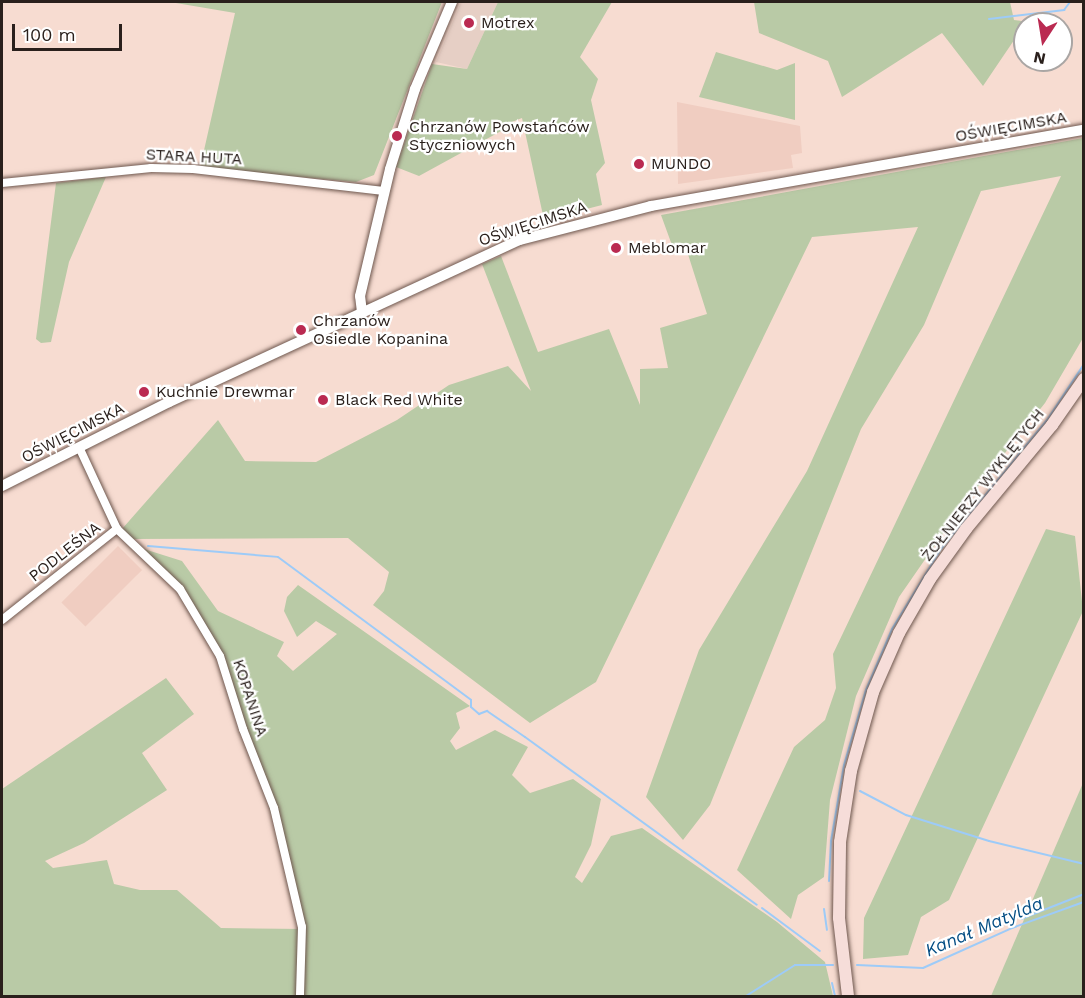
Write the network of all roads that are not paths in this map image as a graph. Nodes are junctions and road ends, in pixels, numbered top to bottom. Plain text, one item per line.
1 (452, 2) edge
2 (1083, 130) edge
3 (2, 183) edge
4 (384, 191) junction
5 (362, 312) junction
6 (1083, 379) edge
7 (79, 447) junction
8 (2, 486) edge
9 (117, 530) junction
10 (2, 620) edge
11 (300, 996) edge
12 (848, 996) edge

1 - 4 street
2 - 5 street, OŚWIĘCIMSKA
3 - 4 street, STARA HUTA
4 - 5 street
5 - 7 street, OŚWIĘCIMSKA
6 - 12 main road, ŻOŁNIERZY WYKLĘTYCH
7 - 8 street, OŚWIĘCIMSKA
7 - 9 street, KOPANINA
9 - 10 street, PODLEŚNA
9 - 11 street, KOPANINA

